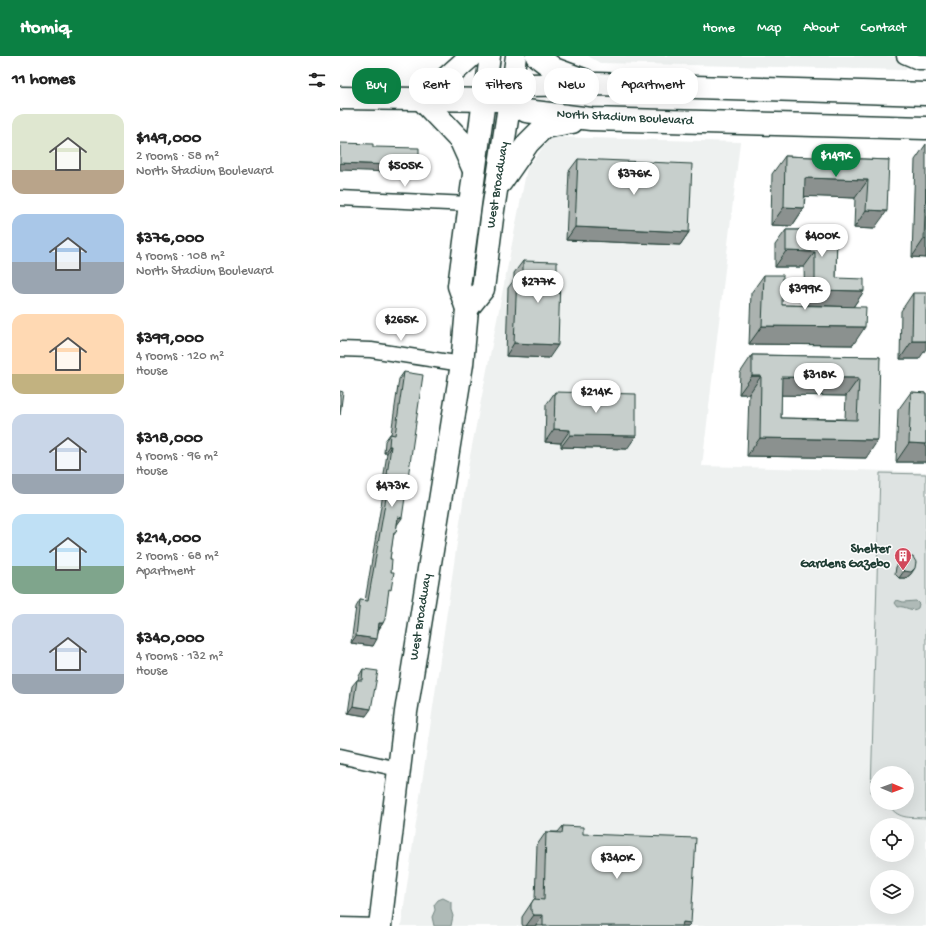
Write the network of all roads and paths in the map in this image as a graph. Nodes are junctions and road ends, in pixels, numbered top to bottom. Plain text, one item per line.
1 (471, 56) edge
2 (490, 56) edge
3 (516, 56) edge
4 (537, 56) edge
5 (904, 56) edge
6 (926, 62) edge
7 (458, 68) edge
8 (488, 68) edge
9 (514, 68) edge
10 (553, 68) edge
11 (599, 84) edge
12 (926, 94) edge
13 (340, 98) edge
14 (409, 100) edge
15 (426, 104) edge
16 (483, 104) edge
17 (509, 104) edge
18 (515, 104) edge
19 (591, 119) junction
20 (926, 128) edge
21 (474, 170) junction
22 (496, 190) junction
23 (340, 198) edge
24 (469, 204) junction
25 (467, 309) junction
26 (340, 349) edge
27 (462, 364) junction
28 (340, 756) edge
29 (398, 769) junction
30 (340, 925) edge
31 (380, 926) edge

1 - 7 main road
2 - 8 main road, West Broadway
3 - 9 main road, West Broadway
4 - 10 main road
5 - 6 street
11 - 12 main road
13 - 14 main road
15 - 21 main road
16 - 21 main road, West Broadway
17 - 22 main road, West Broadway
18 - 19 main road, North Stadium Boulevard
19 - 20 main road, North Stadium Boulevard
19 - 22 main road
21 - 24 main road, West Broadway
22 - 25 main road, West Broadway
23 - 24 street
24 - 25 main road, West Broadway
25 - 27 main road, West Broadway
26 - 27 street
27 - 29 main road, West Broadway
28 - 29 street
29 - 31 main road, West Broadway
30 - 31 street

